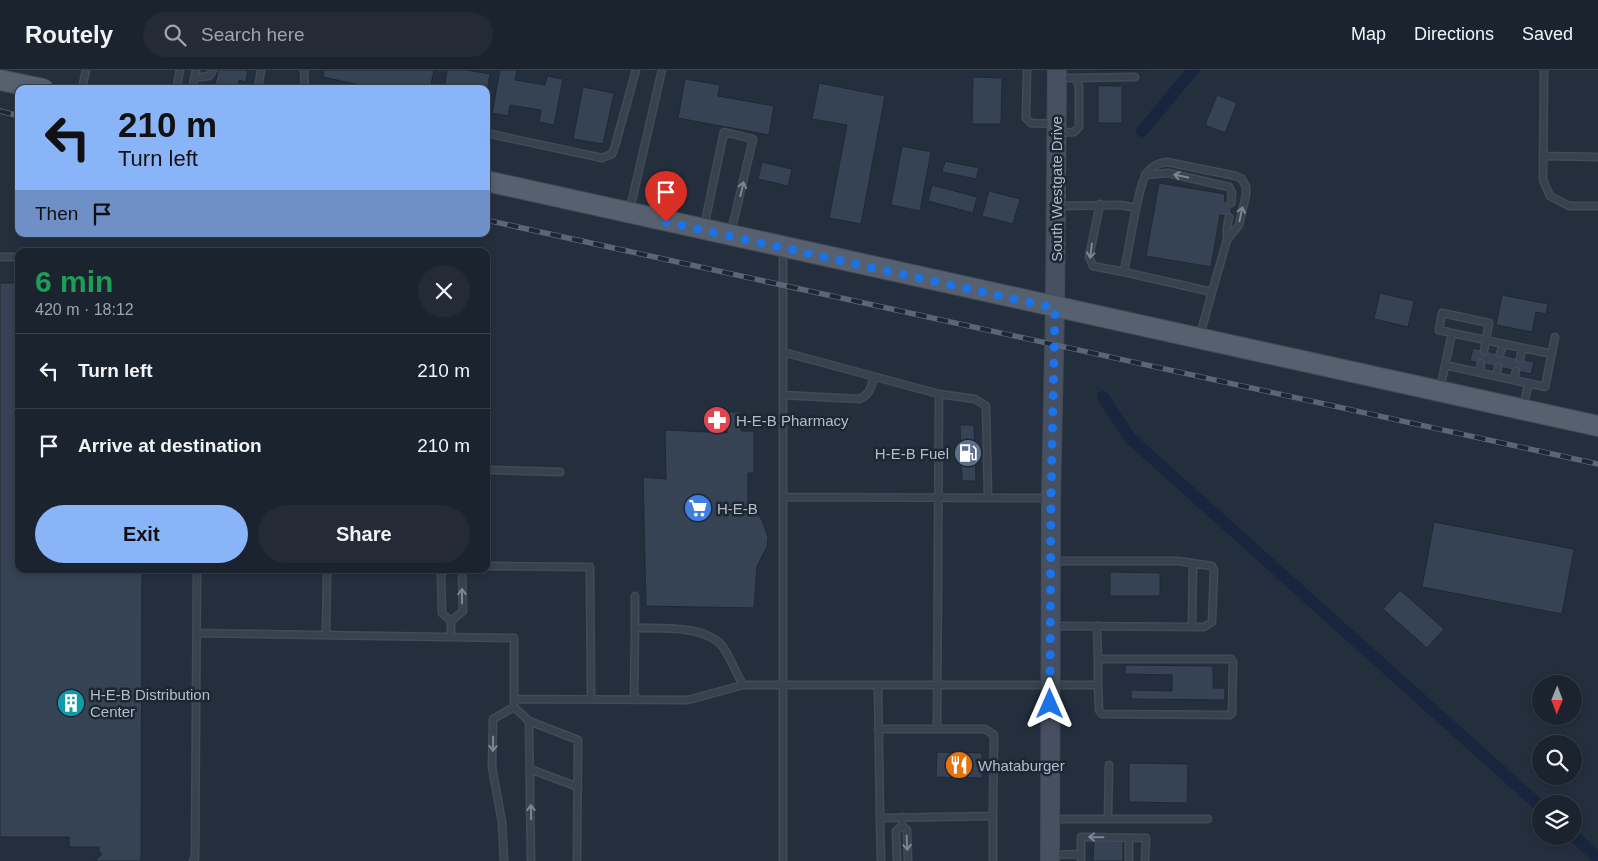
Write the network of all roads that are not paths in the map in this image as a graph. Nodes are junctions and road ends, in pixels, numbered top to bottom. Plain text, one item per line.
1 (86, 70) edge
2 (180, 70) edge
3 (196, 70) edge
4 (213, 70) edge
5 (262, 70) edge
6 (304, 70) edge
7 (636, 70) edge
8 (662, 70) edge
9 (1027, 70) edge
10 (1544, 70) edge
11 (1057, 74) edge
12 (1136, 77) dead end
13 (194, 78) junction
14 (1076, 78) junction
15 (0, 80) edge
16 (24, 85) edge
17 (83, 85) edge
18 (177, 85) edge
19 (193, 85) edge
20 (259, 85) edge
21 (305, 85) edge
22 (1057, 129) junction
23 (490, 133) edge
24 (1544, 156) junction
25 (1598, 157) edge
26 (1145, 174) junction
27 (490, 182) edge
28 (1231, 203) dead end
29 (1100, 204) junction
30 (1056, 206) junction
31 (1598, 206) edge
32 (1136, 208) junction
33 (629, 213) junction
34 (1229, 217) dead end
35 (703, 230) junction
36 (730, 236) junction
37 (1227, 240) junction
38 (783, 248) junction
39 (0, 257) edge
40 (15, 257) edge
41 (1124, 272) junction
42 (1212, 292) junction
43 (1055, 308) junction
44 (1452, 333) junction
45 (1555, 337) dead end
46 (1199, 339) junction
47 (1486, 340) junction
48 (1503, 344) junction
49 (1522, 348) junction
50 (1484, 351) dead end
51 (782, 352) junction
52 (1500, 354) dead end
53 (1552, 354) junction
54 (1520, 358) dead end
55 (1481, 363) dead end
56 (1445, 365) junction
57 (1498, 367) dead end
58 (1516, 371) dead end
59 (1480, 372) junction
60 (1496, 376) junction
61 (874, 377) junction
62 (1514, 380) junction
63 (1529, 383) junction
64 (1439, 392) junction
65 (939, 394) junction
66 (782, 396) junction
67 (1522, 410) junction
68 (1598, 426) edge
69 (490, 470) edge
70 (560, 472) dead end
71 (783, 497) junction
72 (939, 498) junction
73 (988, 498) junction
74 (1051, 498) junction
75 (1051, 561) junction
76 (1193, 563) junction
77 (490, 566) edge
78 (196, 573) edge
79 (327, 573) edge
80 (440, 573) edge
81 (462, 573) edge
82 (635, 596) dead end
83 (451, 621) junction
84 (1051, 626) junction
85 (1097, 626) junction
86 (1192, 627) junction
87 (635, 628) junction
88 (197, 633) junction
89 (326, 635) junction
90 (451, 637) junction
91 (1098, 659) junction
92 (742, 685) junction
93 (938, 685) junction
94 (1050, 685) junction
95 (1098, 685) junction
96 (783, 686) junction
97 (878, 686) junction
98 (590, 699) junction
99 (634, 700) junction
100 (514, 703) junction
101 (529, 721) junction
102 (878, 729) junction
103 (937, 729) junction
104 (1109, 764) dead end
105 (530, 769) junction
106 (578, 787) junction
107 (994, 816) junction
108 (902, 817) junction
109 (880, 818) junction
110 (1050, 819) junction
111 (1108, 819) junction
112 (1208, 819) dead end
113 (902, 826) junction
114 (1129, 838) junction
115 (1050, 858) edge
116 (1081, 858) edge
117 (194, 861) edge
118 (504, 861) edge
119 (531, 861) edge
120 (577, 861) edge
121 (783, 861) edge
122 (881, 861) edge
123 (897, 861) edge
124 (908, 861) edge
125 (993, 861) edge
126 (1129, 861) edge
127 (1145, 861) edge

1 - 17 lane
2 - 18 lane
3 - 13 lane
4 - 13 lane
5 - 20 lane
6 - 21 lane
7 - 23 lane
8 - 33 lane
9 - 22 lane
10 - 24 lane
11 - 14 lane
11 - 22 street, South Westgate Drive
12 - 14 lane
13 - 19 lane
14 - 22 lane
15 - 16 main road
22 - 30 street, South Westgate Drive
24 - 25 lane
24 - 31 lane
28 -> 26 lane
26 - 32 lane
37 -> 26 lane
27 - 33 main road
29 - 30 lane
29 - 32 lane
29 -> 41 lane
30 - 43 street, South Westgate Drive
32 - 41 lane
33 - 35 main road
34 - 37 lane
35 - 36 main road
36 -> 35 lane
36 - 38 main road
37 - 42 lane
38 - 43 main road
38 - 51 lane
39 - 40 lane
41 - 42 lane
42 - 46 lane
43 - 46 main road
43 - 74 street, South Westgate Drive
44 - 47 lane
44 - 47 lane
44 - 56 lane
45 - 53 lane
46 - 64 main road
47 - 48 lane
47 - 50 lane
48 - 49 lane
48 - 52 lane
49 - 53 lane
49 - 54 lane
51 - 61 lane
51 - 66 lane
53 - 63 lane
55 - 59 lane
56 - 59 lane
56 - 64 lane
57 - 60 lane
58 - 62 lane
59 - 60 lane
60 - 62 lane
61 - 65 lane
61 - 66 lane
62 - 63 lane
63 - 67 lane
64 - 67 main road
65 - 72 lane
65 - 73 lane
66 - 71 lane
67 - 68 main road
69 - 70 lane
71 - 72 lane
71 - 96 lane
72 - 73 lane
72 - 93 lane
73 - 74 lane
74 - 75 street, South Westgate Drive
75 - 76 lane
75 - 84 street, South Westgate Drive
76 - 86 lane
76 - 86 lane
77 - 98 lane
78 - 88 lane
79 - 89 lane
80 - 83 lane
83 -> 81 lane
82 - 87 lane
83 - 90 lane
84 - 85 lane
84 - 94 street, South Westgate Drive
85 - 86 lane
85 - 91 lane
87 - 92 lane
87 - 99 lane
88 - 89 lane
88 - 117 lane
89 - 90 lane
90 - 100 lane
91 - 95 lane
91 - 95 lane
92 - 96 lane
92 - 99 lane
93 - 94 lane
93 - 97 lane
93 - 103 lane
94 - 95 lane
94 - 110 street, South Westgate Drive
96 - 97 lane
96 - 121 lane
97 - 102 lane
98 - 99 lane
98 - 100 lane
100 - 101 lane
100 -> 118 lane
101 - 105 lane
101 - 106 lane
102 - 103 lane
102 - 109 lane
103 - 107 lane
104 - 111 lane
105 - 106 lane
119 -> 105 lane
106 - 120 lane
107 - 108 lane
107 - 125 lane
108 - 109 lane
108 - 113 lane
109 - 122 lane
110 - 111 lane
110 - 115 street, South Westgate Drive
111 - 112 lane
113 - 123 lane
113 -> 124 lane
114 -> 116 lane
114 - 126 lane
114 - 127 lane
115 - 116 lane

